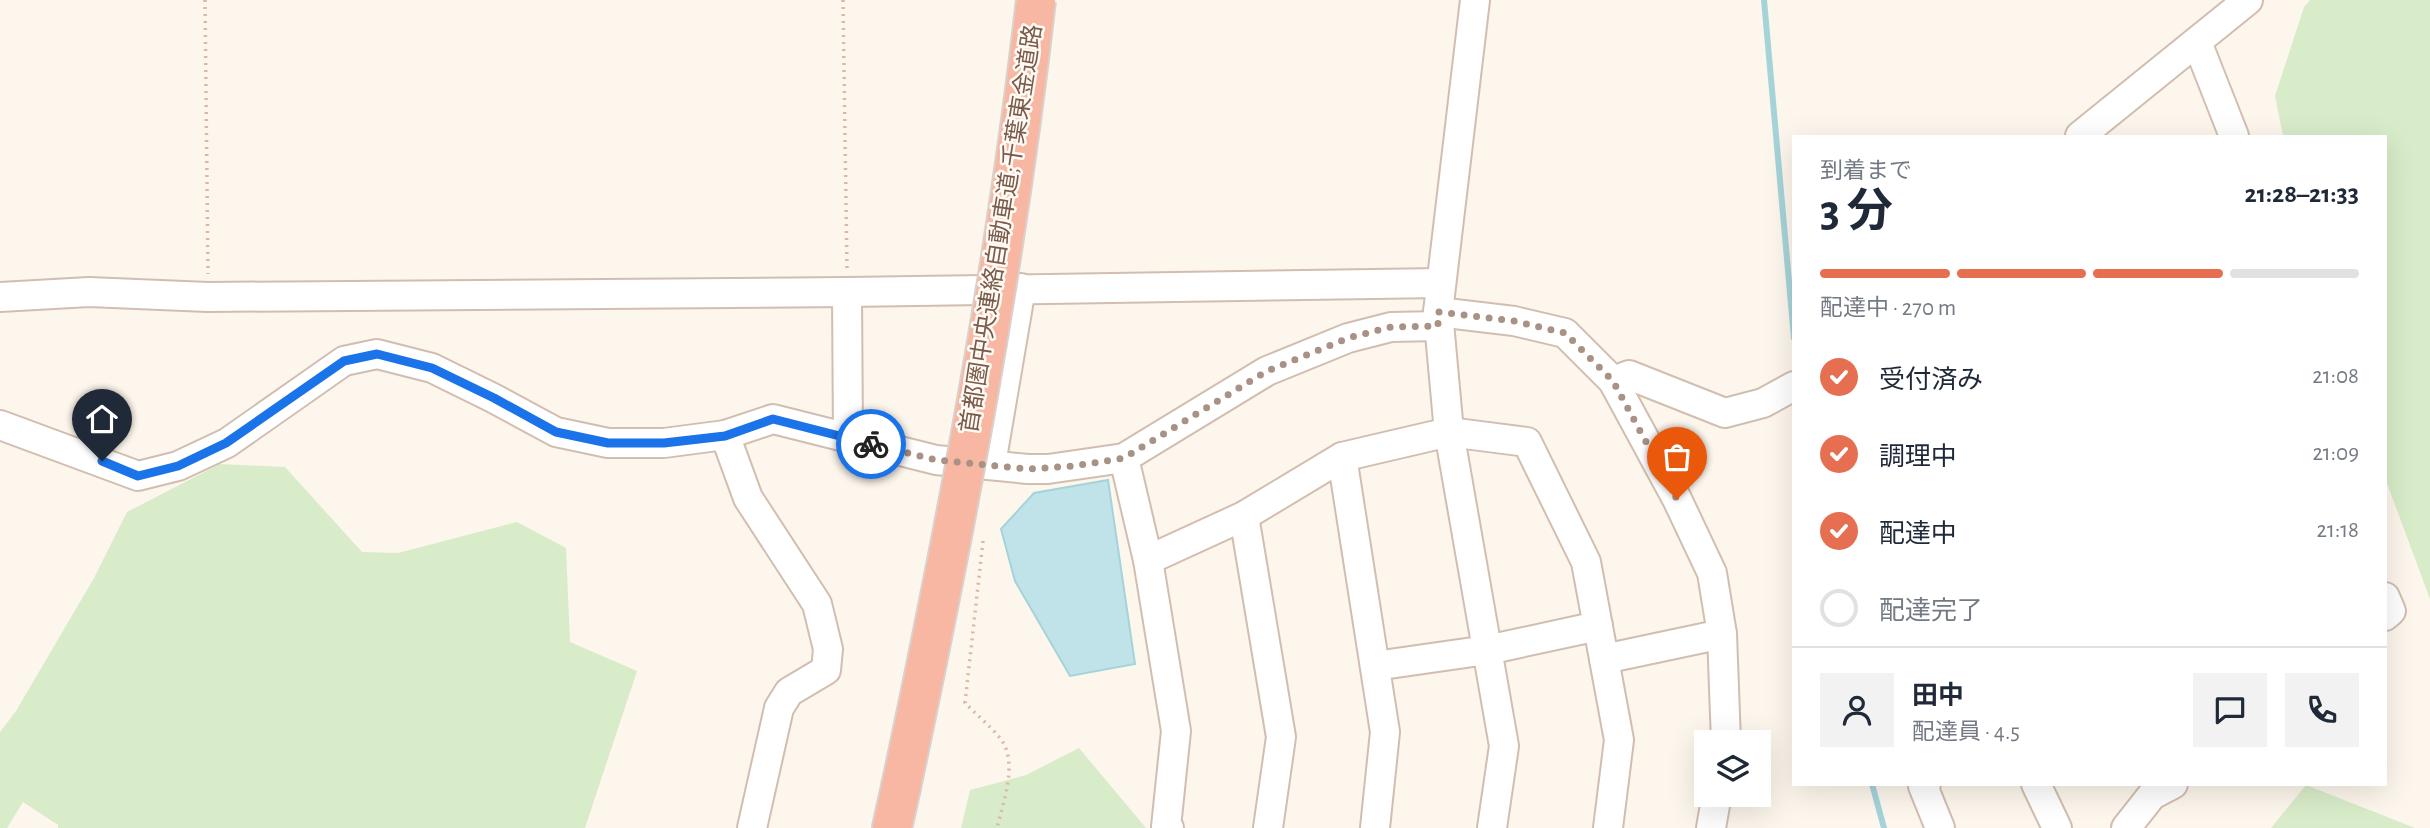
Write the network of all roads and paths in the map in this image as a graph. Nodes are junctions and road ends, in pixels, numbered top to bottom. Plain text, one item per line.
1 (205, 0) edge
2 (843, 0) edge
3 (1036, 0) edge
4 (1475, 0) edge
5 (2248, 0) edge
6 (2197, 42) junction
7 (2085, 135) edge
8 (2234, 135) edge
9 (1441, 283) junction
10 (1021, 288) junction
11 (847, 292) junction
12 (0, 297) edge
13 (208, 297) junction
14 (1438, 319) junction
15 (1613, 381) junction
16 (1792, 387) edge
17 (0, 425) edge
18 (1449, 432) junction
19 (725, 436) junction
20 (848, 438) junction
21 (1342, 457) junction
22 (1124, 458) junction
23 (991, 464) junction
24 (1244, 516) junction
25 (984, 533) dead end
26 (1148, 560) junction
27 (1598, 626) junction
28 (1723, 634) junction
29 (1487, 650) junction
30 (1604, 659) junction
31 (1375, 666) junction
32 (1726, 730) edge
33 (1923, 786) edge
34 (2037, 786) edge
35 (2169, 786) edge
36 (1715, 807) edge
37 (751, 828) edge
38 (892, 828) edge
39 (997, 828) edge
40 (1169, 828) edge
41 (1268, 828) edge
42 (1375, 828) edge
43 (1492, 828) edge
44 (1608, 828) edge
45 (1711, 828) edge
46 (1940, 828) edge
47 (2057, 828) edge
48 (2126, 828) edge

1 - 13 path
2 - 11 path
3 - 38 highway, 首都圏中央連絡自動車道;千葉東金道路, bridge
4 - 9 street
5 - 6 street
6 - 7 street
6 - 8 street
9 - 10 street
9 - 14 street
10 - 11 street
10 - 23 street
11 - 13 street
11 - 20 street
12 - 13 street
14 - 15 street
14 - 18 street
14 - 22 street
15 - 16 street
15 - 28 street
17 - 19 street
18 - 21 street
18 - 27 street
18 - 29 street
19 - 20 street
19 - 37 street
20 - 23 street
21 - 24 street
21 - 31 street
22 - 23 street
22 - 26 street
24 - 26 street
24 - 41 street
25 - 39 path
26 - 40 street
27 - 29 street
27 - 30 street
28 - 30 street
28 - 32 street
29 - 31 street
29 - 43 street
30 - 44 street
31 - 42 street
33 - 46 street
34 - 47 street
35 - 48 street
36 - 45 street

